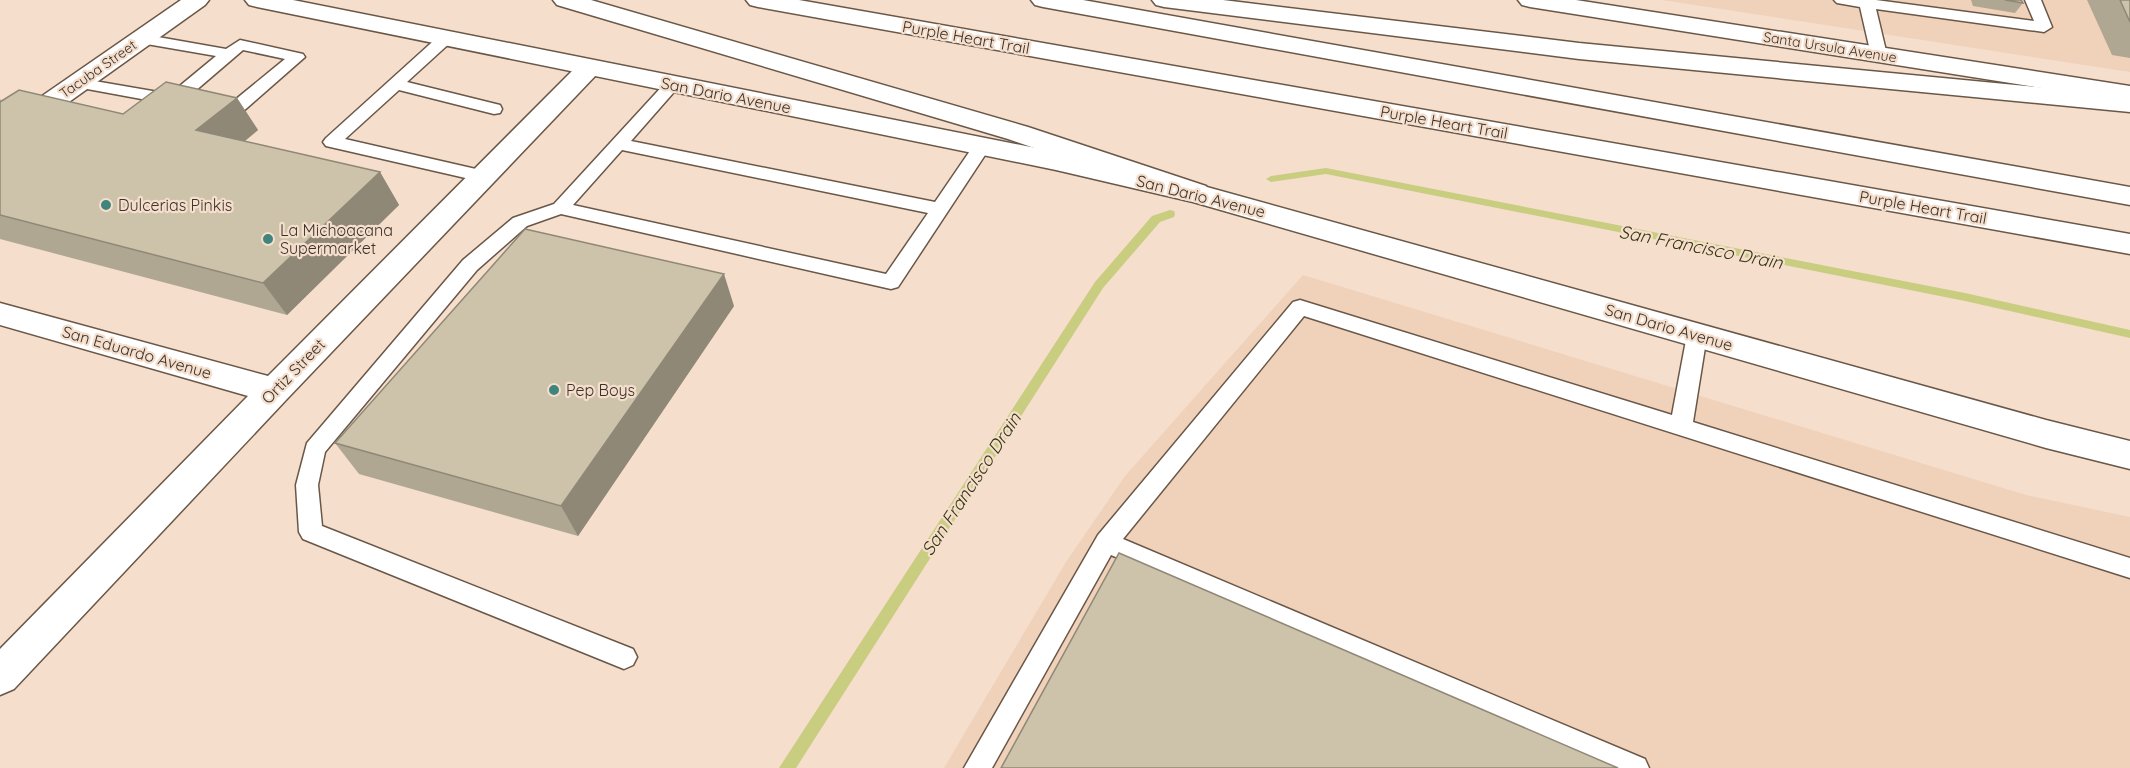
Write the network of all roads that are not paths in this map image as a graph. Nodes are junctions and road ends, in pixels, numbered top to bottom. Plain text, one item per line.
1 (197, 0) edge
2 (257, 0) edge
3 (565, 0) edge
4 (758, 0) edge
5 (1043, 0) edge
6 (1164, 0) edge
7 (1530, 0) edge
8 (1842, 0) edge
9 (2033, 0) edge
10 (1576, 4) edge
11 (1868, 4) junction
12 (1941, 7) edge
13 (446, 38) junction
14 (141, 39) junction
15 (230, 54) junction
16 (1880, 55) junction
17 (589, 68) junction
18 (78, 83) junction
19 (395, 84) junction
20 (673, 84) junction
21 (2130, 94) edge
22 (173, 100) junction
23 (2130, 104) edge
24 (494, 109) dead end
25 (0, 138) edge
26 (619, 144) junction
27 (982, 146) junction
28 (483, 176) junction
29 (1196, 193) junction
30 (2130, 196) edge
31 (560, 208) junction
32 (940, 209) junction
33 (2130, 243) edge
34 (0, 314) edge
35 (1697, 335) junction
36 (274, 391) junction
37 (1681, 427) junction
38 (2130, 455) edge
39 (1106, 542) junction
40 (2130, 568) edge
41 (624, 657) dead end
42 (0, 676) edge
43 (977, 768) edge
44 (1636, 768) edge

1 - 14 main road, Tacuba Street
2 - 13 main road, San Dario Avenue
3 - 29 main road
4 - 33 main road, Purple Heart Trail
5 - 30 main road
6 - 23 main road
7 - 10 main road, Santa Ursula Avenue
8 - 11 lane
9 - 12 lane
10 - 16 main road, Santa Ursula Avenue
11 - 12 lane
11 - 16 lane
13 - 17 main road, San Dario Avenue
13 - 19 lane
14 - 15 lane
14 - 18 main road, Tacuba Street
15 - 22 lane
15 - 22 lane
16 - 21 main road, Santa Ursula Avenue
17 - 20 main road, San Dario Avenue
17 - 28 main road, Ortiz Street
18 - 22 lane
18 - 25 main road, Tacuba Street
19 - 24 lane
19 - 28 lane
20 - 26 lane
20 - 27 main road, San Dario Avenue
26 - 31 lane
26 - 32 lane
27 - 29 main road, San Dario Avenue
27 - 32 lane
28 - 36 main road, Ortiz Street
29 - 35 main road, San Dario Avenue
31 - 32 lane
31 - 41 lane
34 - 36 main road, San Eduardo Avenue
35 - 37 lane
35 - 38 main road, San Dario Avenue
36 - 42 main road, Ortiz Street
37 - 39 lane
37 - 40 lane
39 - 43 lane
39 - 44 lane

